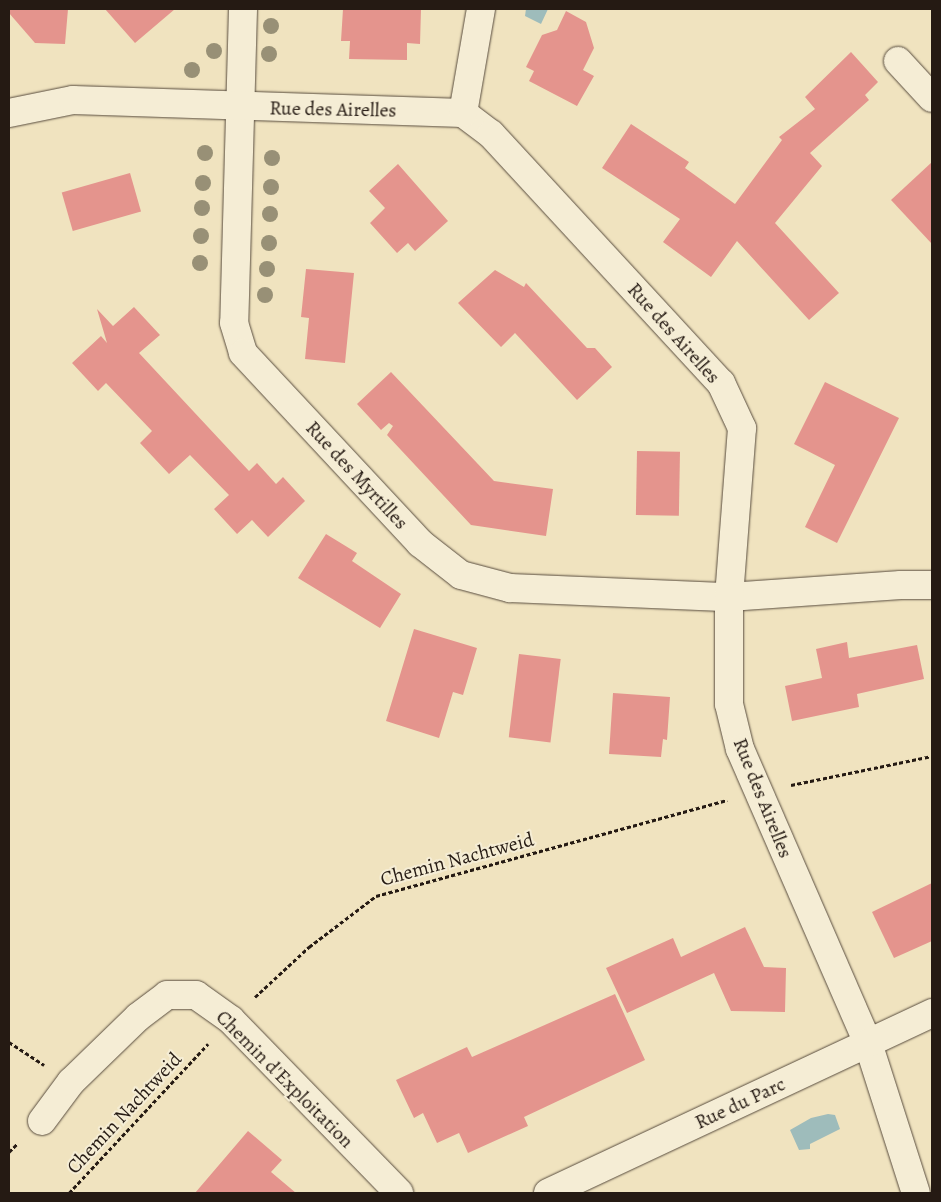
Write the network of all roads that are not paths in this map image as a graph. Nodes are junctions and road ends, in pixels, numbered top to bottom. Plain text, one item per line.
1 (243, 9) edge
2 (481, 9) edge
3 (898, 61) dead end
4 (932, 98) edge
5 (242, 107) junction
6 (11, 109) edge
7 (463, 114) junction
8 (932, 585) edge
9 (729, 597) junction
10 (932, 1013) edge
11 (868, 1043) junction
12 (42, 1121) dead end
13 (399, 1193) edge
14 (548, 1193) edge
15 (916, 1193) edge

1 - 5 street, Rue des Myrtilles
2 - 7 street
3 - 4 street
5 - 6 street, Rue des Airelles
5 - 7 street, Rue des Airelles
5 - 9 street, Rue des Myrtilles
7 - 9 street, Rue des Airelles
8 - 9 street, Rue des Myrtilles
9 - 11 street, Rue des Airelles
10 - 11 street, Rue du Parc
11 - 14 street, Rue du Parc
11 - 15 street, Rue des Airelles
12 - 13 street, Chemin d'Exploitation

